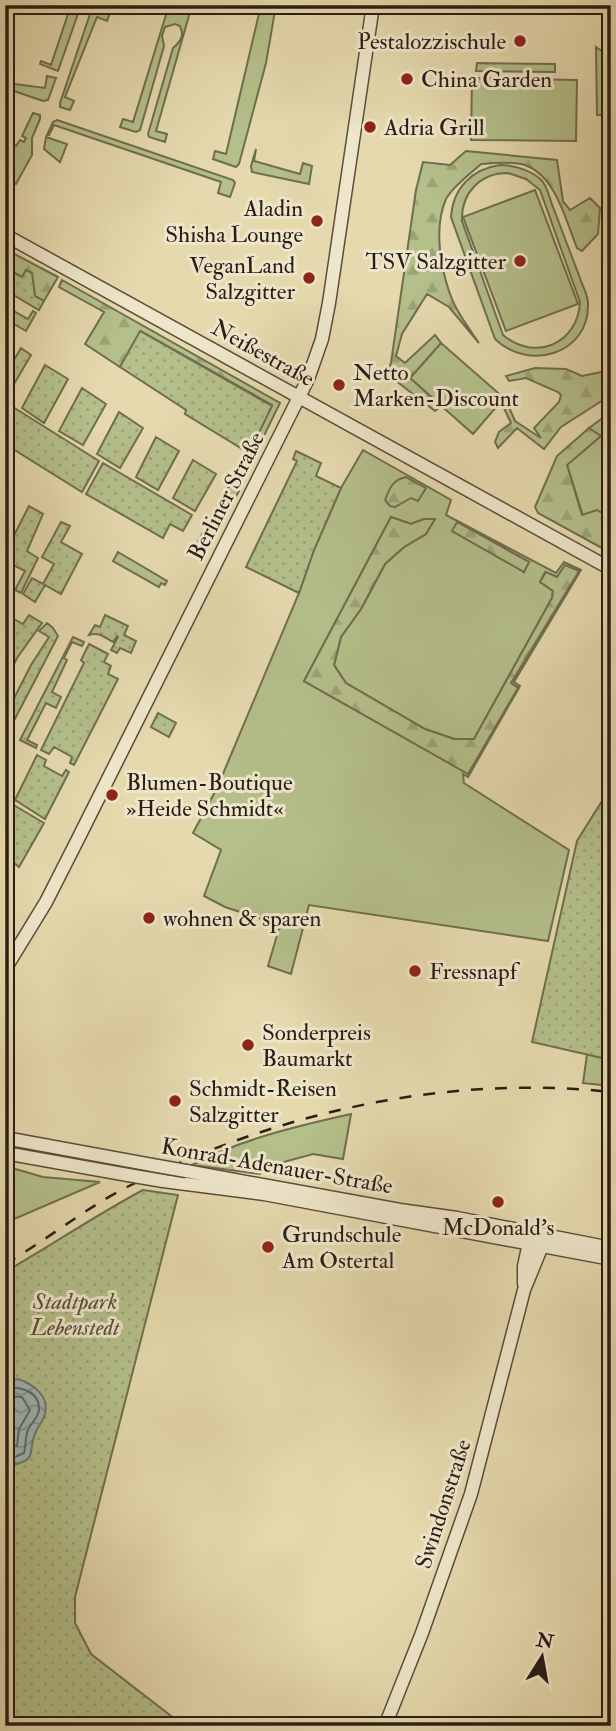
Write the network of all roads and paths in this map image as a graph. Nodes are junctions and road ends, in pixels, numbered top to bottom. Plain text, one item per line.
1 (373, 5) edge
2 (5, 235) edge
3 (300, 397) junction
4 (611, 569) edge
5 (5, 969) edge
6 (5, 1138) edge
7 (5, 1153) edge
8 (537, 1242) junction
9 (611, 1248) edge
10 (611, 1259) edge
11 (385, 1726) edge

1 - 3 street, Berliner Straße
2 - 3 street, Neißestraße
3 - 4 street, Neißestraße
3 - 5 street, Berliner Straße
6 - 8 street, Konrad-Adenauer-Straße, bridge
7 - 8 street, Konrad-Adenauer-Straße, bridge
8 - 9 street, Konrad-Adenauer-Straße
8 - 10 street, Konrad-Adenauer-Straße
8 - 11 street, Swindonstraße

